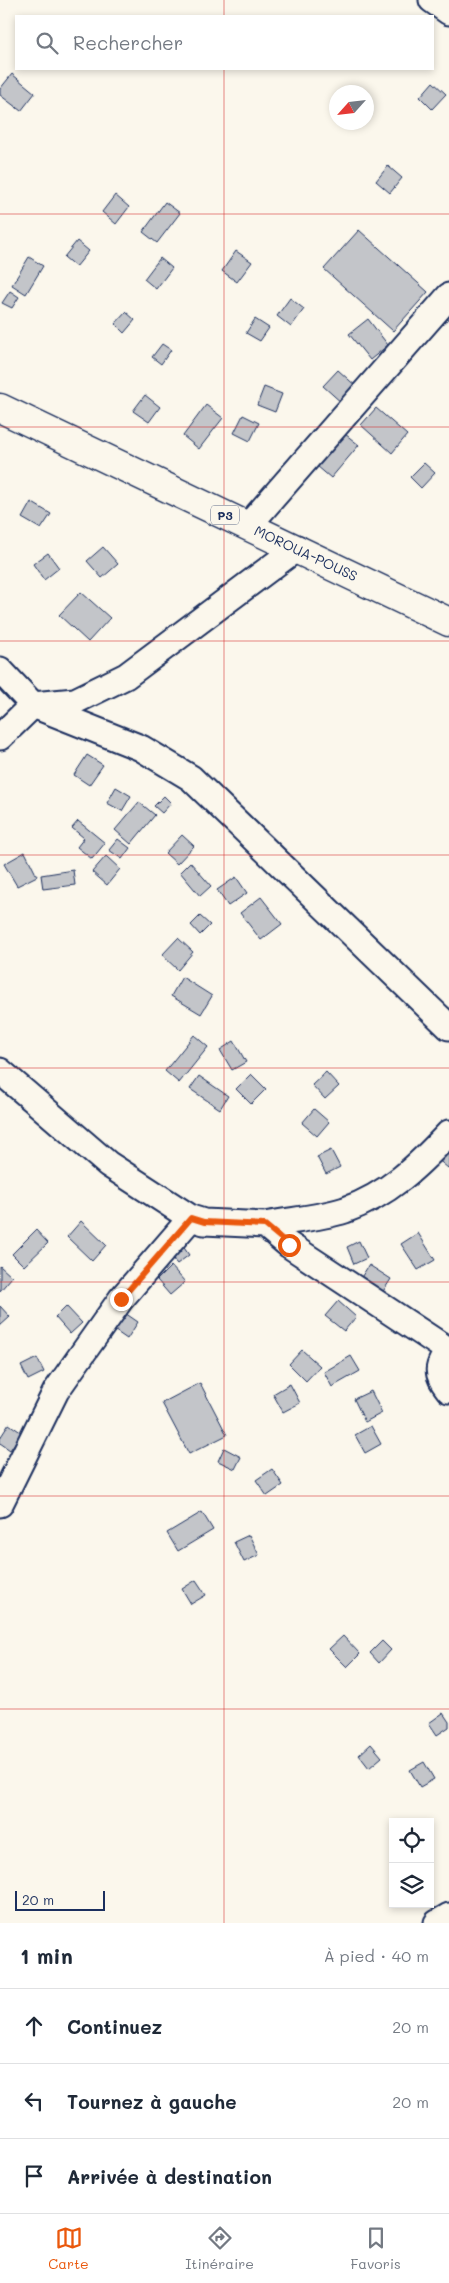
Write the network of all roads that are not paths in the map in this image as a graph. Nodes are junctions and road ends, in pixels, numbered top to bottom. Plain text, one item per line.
1 (432, 0) edge
2 (449, 12) edge
3 (449, 297) edge
4 (449, 303) edge
5 (0, 408) edge
6 (248, 526) junction
7 (297, 548) junction
8 (449, 622) edge
9 (0, 670) edge
10 (33, 705) junction
11 (0, 737) edge
12 (449, 1027) edge
13 (0, 1071) edge
14 (449, 1133) edge
15 (191, 1218) junction
16 (265, 1225) junction
17 (449, 1350) edge
18 (449, 1390) edge
19 (0, 1504) edge
20 (449, 1916) edge
21 (437, 1923) edge

1 - 2 street
3 - 4 street
3 - 6 street
5 - 6 main road, MOROUA-POUSS / P3
6 - 7 main road, MOROUA-POUSS / P3
7 - 8 main road, MOROUA-POUSS / P3
7 - 10 street
9 - 10 street
10 - 11 street
10 - 12 street
13 - 15 street
14 - 16 street
15 - 16 street
15 - 19 street
16 - 17 street
17 - 18 street
20 - 21 street

